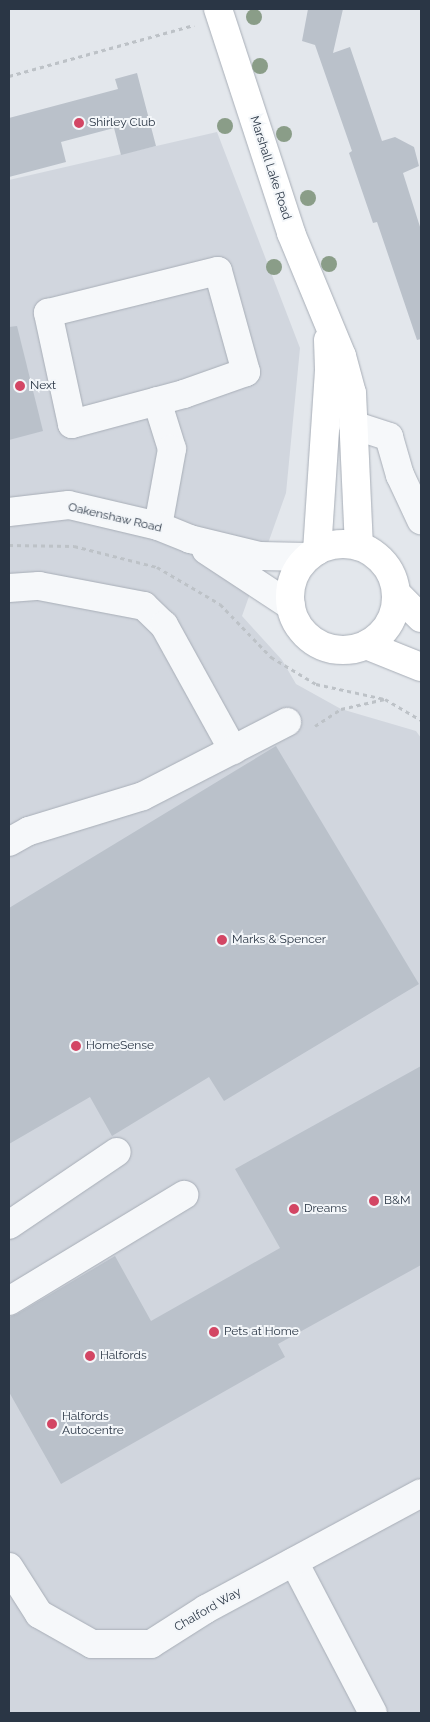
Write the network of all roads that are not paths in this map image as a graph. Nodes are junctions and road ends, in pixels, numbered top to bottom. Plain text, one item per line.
1 (220, 13) edge
2 (327, 324) junction
3 (157, 401) junction
4 (353, 425) junction
5 (9, 512) edge
6 (421, 520) edge
7 (158, 526) junction
8 (190, 539) junction
9 (359, 546) junction
10 (312, 554) junction
11 (9, 588) edge
12 (397, 594) junction
13 (291, 606) junction
14 (421, 618) edge
15 (366, 645) junction
16 (421, 667) edge
17 (298, 726) road end
18 (233, 750) junction
19 (9, 842) edge
20 (117, 1152) dead end
21 (184, 1194) dead end
22 (9, 1225) edge
23 (9, 1301) edge
24 (421, 1494) edge
25 (294, 1562) junction
26 (9, 1568) edge
27 (373, 1713) edge

1 - 2 main road, Marshall Lake Road
2 - 4 main road, Marshall Lake Road
2 - 10 main road, Marshall Lake Road
3 - 3 lane
3 - 7 lane
4 - 6 lane
4 - 9 main road, Marshall Lake Road
5 - 7 lane, Oakenshaw Road
7 - 8 lane, Oakenshaw Road
8 - 10 lane, Oakenshaw Road
8 - 13 lane, Oakenshaw Road
9 - 10 main road
9 - 12 main road
10 - 13 main road, Marshall Lake Road
11 - 18 lane
12 - 14 main road
12 - 15 main road
13 - 15 main road
15 - 16 main road
17 - 18 lane
18 - 19 lane
20 - 22 lane
21 - 23 lane
24 - 25 lane, Chalford Way
25 - 26 lane, Chalford Way
25 - 27 lane

